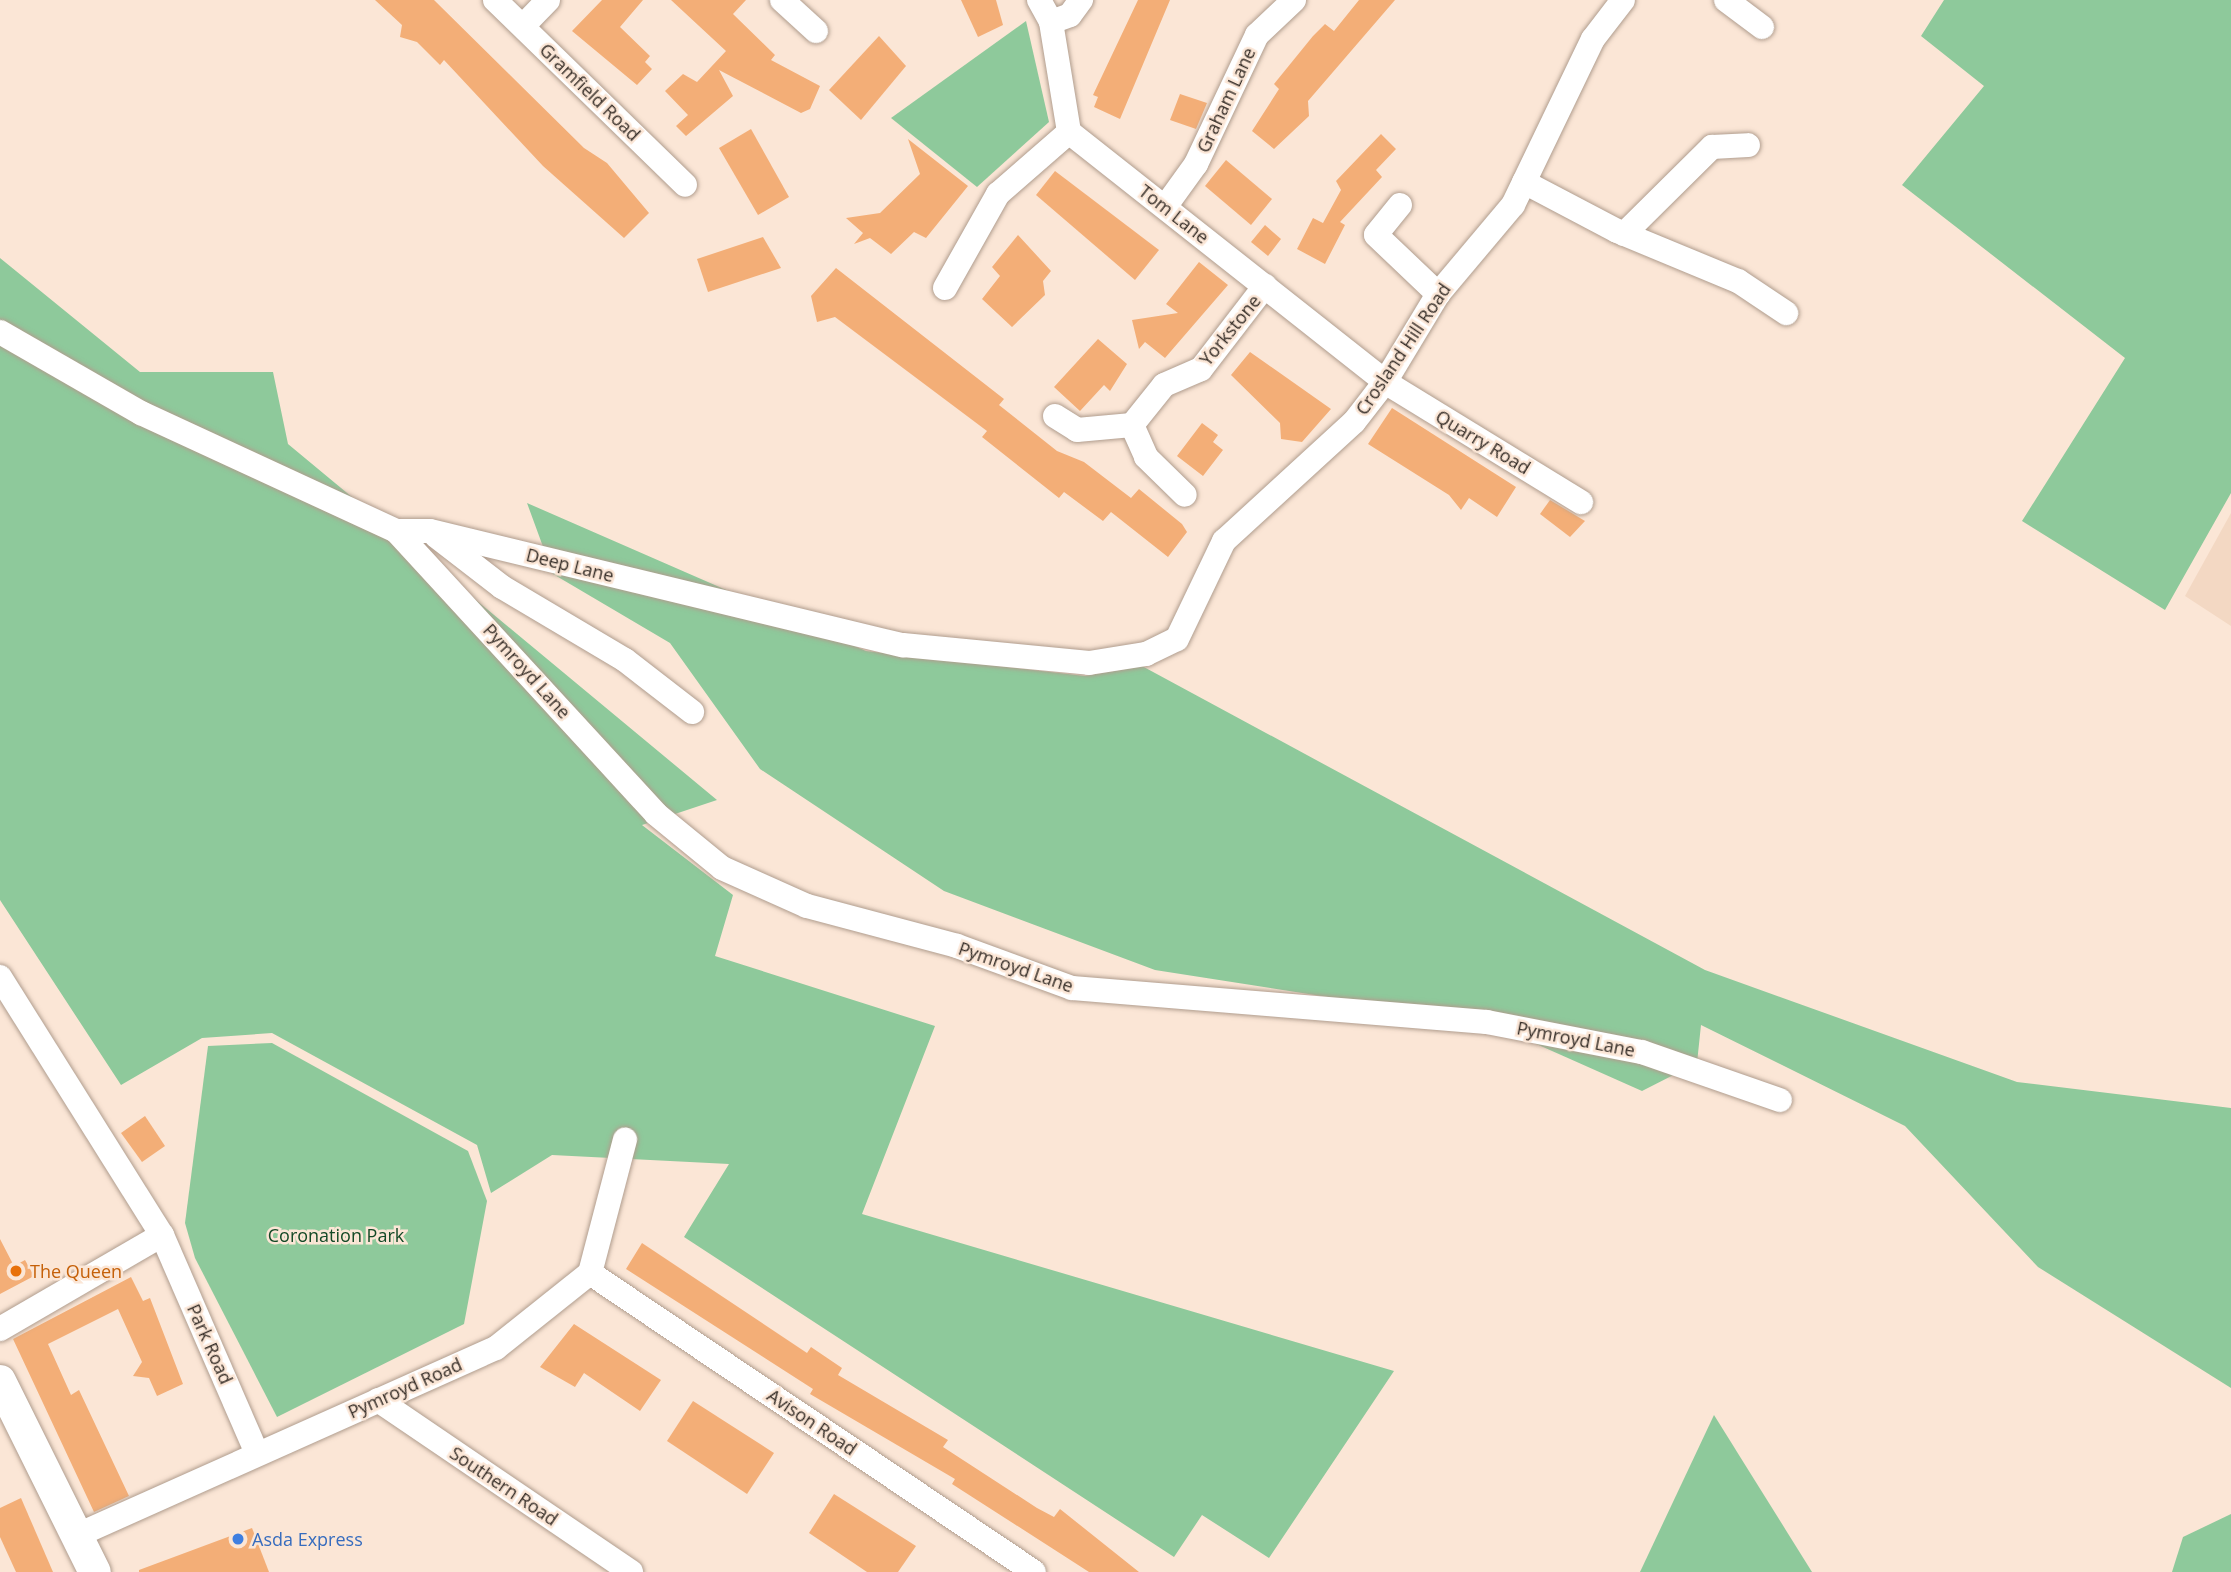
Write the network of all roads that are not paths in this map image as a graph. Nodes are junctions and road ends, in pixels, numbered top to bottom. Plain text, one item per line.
1 (495, 0) edge
2 (548, 0) edge
3 (782, 0) edge
4 (1082, 0) edge
5 (1294, 0) edge
6 (1623, 0) edge
7 (1726, 0) edge
8 (1045, 11) edge
9 (523, 26) junction
10 (1762, 27) dead end
11 (816, 31) dead end
12 (1069, 132) junction
13 (1748, 145) dead end
14 (1524, 182) junction
15 (685, 185) dead end
16 (1400, 205) dead end
17 (1165, 207) junction
18 (1624, 234) junction
19 (1265, 286) junction
20 (946, 288) dead end
21 (1438, 294) junction
22 (1786, 313) dead end
23 (0, 332) edge
24 (1385, 382) junction
25 (1055, 415) dead end
26 (1132, 425) junction
27 (1185, 495) dead end
28 (1581, 502) dead end
29 (396, 530) junction
30 (430, 531) junction
31 (1177, 639) joint
32 (692, 712) dead end
33 (0, 977) edge
34 (1780, 1100) dead end
35 (625, 1140) dead end
36 (162, 1235) junction
37 (590, 1273) junction
38 (0, 1329) edge
39 (0, 1381) edge
40 (378, 1400) junction
41 (257, 1453) junction
42 (80, 1534) junction
43 (95, 1572) edge
44 (631, 1572) edge
45 (1034, 1572) edge

1 - 9 street, Gramfield Road
2 - 9 street
3 - 11 street
4 - 8 street
5 - 17 street, Graham Lane
6 - 14 street, Crosland Hill Road
7 - 10 street
8 - 12 street
9 - 15 street, Gramfield Road
12 - 17 street, Tom Lane
12 - 20 street
13 - 18 street
14 - 18 street
14 - 21 street, Crosland Hill Road
16 - 21 street
17 - 19 street, Tom Lane
18 - 22 street
19 - 24 street, Tom Lane
19 - 26 street, Yorkstone
21 - 24 street, Crosland Hill Road
23 - 29 street, Deep Lane
24 - 28 street, Quarry Road
24 - 31 street, Crosland Hill Road
25 - 26 street
26 - 27 street
29 - 30 street, Deep Lane
29 - 34 street, Pymroyd Lane
30 - 31 street, Deep Lane
30 - 32 street
33 - 36 street, Park Road
35 - 37 street
36 - 38 street
36 - 41 street, Park Road
37 - 40 street, Pymroyd Road
37 - 45 street, Avison Road
39 - 42 main road
40 - 41 street, Pymroyd Road
40 - 44 street, Southern Road
41 - 42 street, Pymroyd Road
42 - 43 main road

